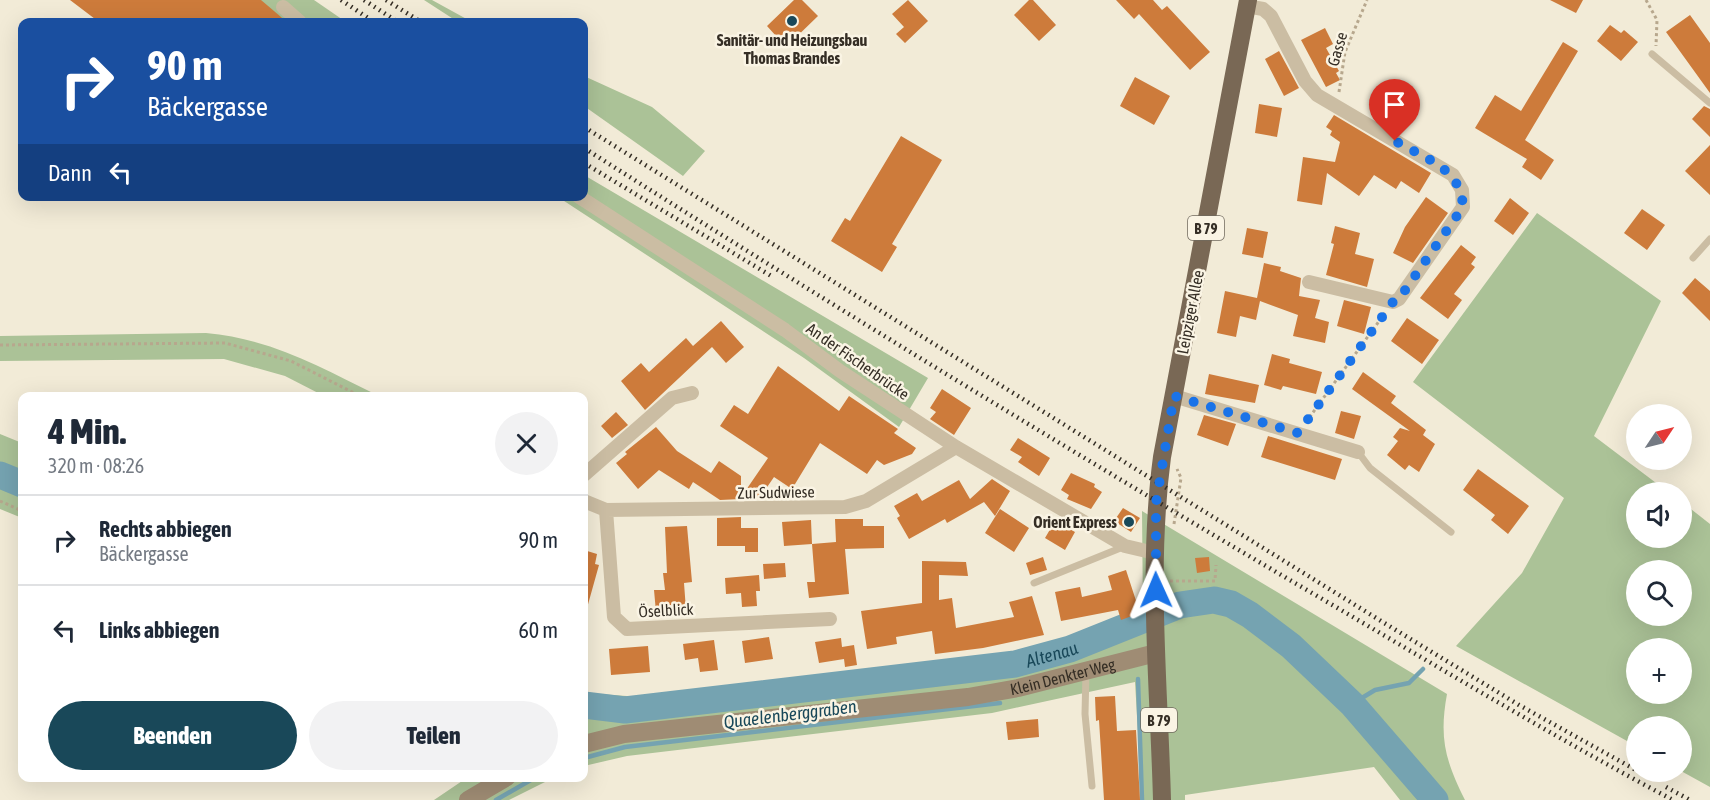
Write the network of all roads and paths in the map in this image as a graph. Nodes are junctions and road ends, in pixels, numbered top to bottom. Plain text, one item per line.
1 (1367, 0) edge
2 (1647, 0) edge
3 (1247, 3) edge
4 (283, 7) dead end
5 (295, 18) edge
6 (1652, 54) joint
7 (1710, 103) edge
8 (1337, 106) junction
9 (586, 201) edge
10 (1710, 239) edge
11 (1693, 258) dead end
12 (1309, 282) dead end
13 (1393, 302) junction
14 (0, 345) edge
15 (352, 392) edge
16 (692, 393) dead end
17 (1174, 396) junction
18 (1298, 433) junction
19 (956, 447) junction
20 (1358, 452) joint
21 (588, 472) edge
22 (0, 501) edge
23 (588, 503) edge
24 (18, 509) edge
25 (606, 510) junction
26 (1451, 532) dead end
27 (1125, 546) junction
28 (1155, 553) junction
29 (1216, 565) dead end
30 (1035, 583) dead end
31 (1162, 586) junction
32 (830, 619) dead end
33 (1156, 653) junction
34 (1086, 672) junction
35 (588, 743) edge
36 (499, 782) edge
37 (1092, 786) dead end
38 (468, 800) edge
39 (1162, 800) edge

1 - 8 path, Gasse
2 - 6 path
3 - 8 street
3 - 17 main road, Leipziger Allee / B 79
4 - 5 street
6 - 7 lane
8 - 13 street
9 - 19 street, An der Fischerbrücke
10 - 11 lane
12 - 13 street
13 - 18 path
14 - 15 path
16 - 21 street
17 - 18 street
17 - 28 main road, Leipziger Allee / B 79
18 - 20 street
19 - 25 street, Zur Sudwiese
19 - 27 street, An der Fischerbrücke
20 - 26 lane
22 - 24 path
23 - 25 street, Zur Sudwiese
25 - 32 street, Öselblick
27 - 28 street, An der Fischerbrücke
27 - 30 lane
28 - 31 main road, Leipziger Allee / B 79
29 - 31 path
31 - 33 main road, B 79
33 - 34 street, Klein Denkter Weg
33 - 39 main road, B 79
34 - 35 street, Klein Denkter Weg
34 - 37 lane
36 - 38 street

